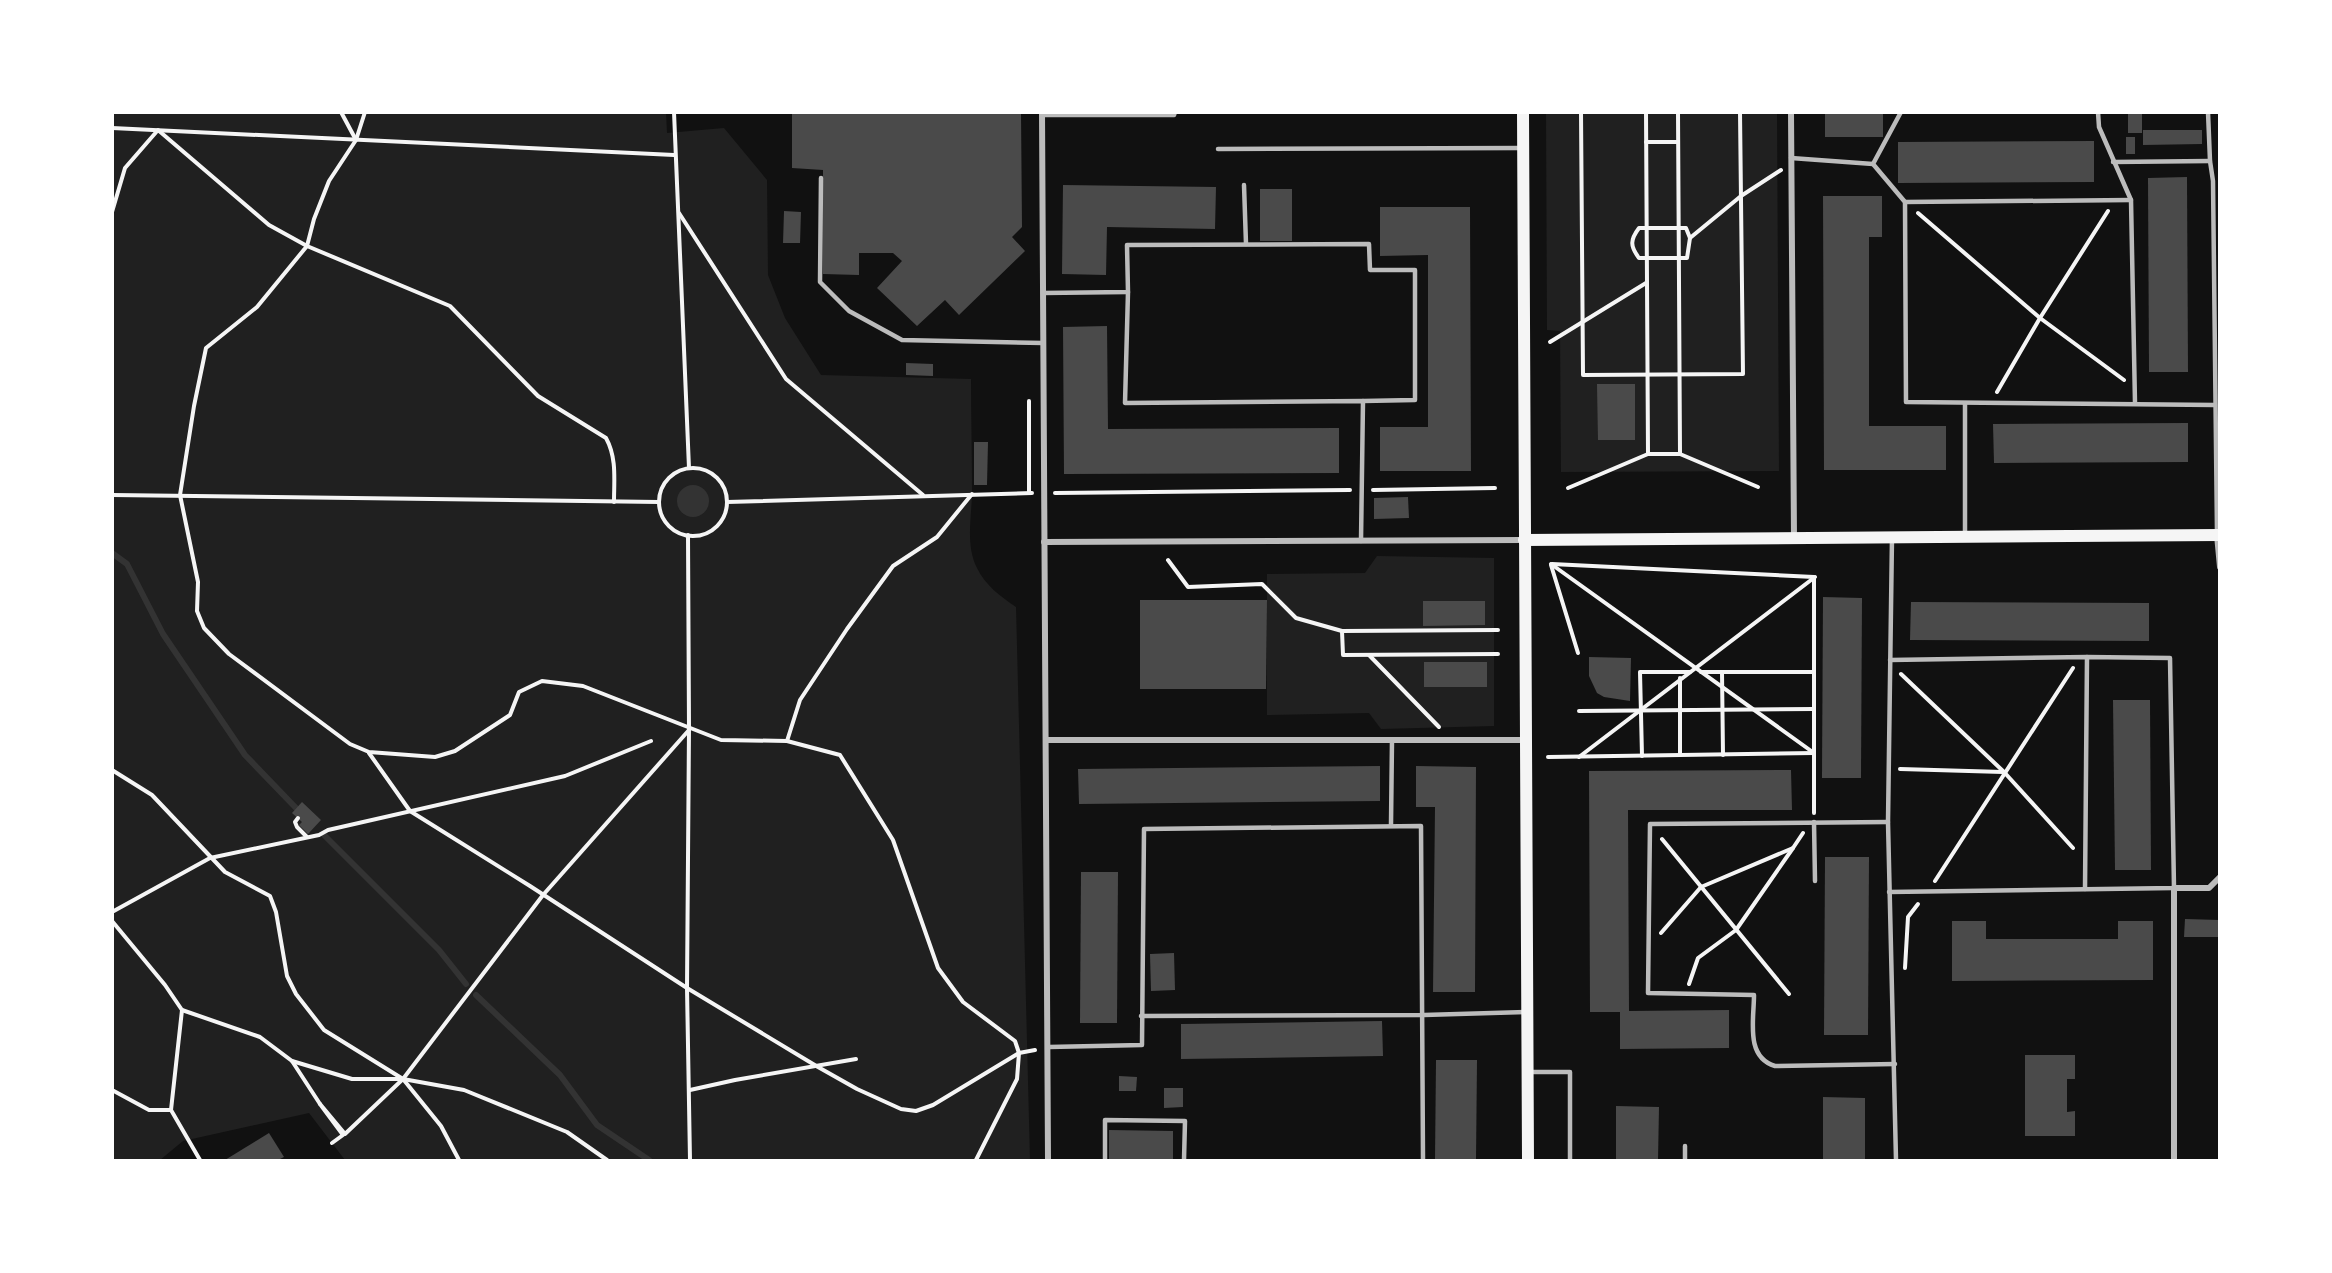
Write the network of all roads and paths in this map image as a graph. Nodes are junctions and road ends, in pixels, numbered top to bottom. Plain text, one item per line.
1 (341, 112) edge
2 (365, 112) edge
3 (674, 112) edge
4 (1175, 112) edge
5 (1523, 112) edge
6 (1581, 112) edge
7 (1646, 112) edge
8 (1678, 112) edge
9 (1740, 112) edge
10 (1791, 112) edge
11 (1901, 112) edge
12 (2098, 112) edge
13 (2208, 112) edge
14 (1042, 114) edge
15 (112, 128) edge
16 (158, 130) junction
17 (356, 140) junction
18 (1646, 142) junction
19 (1678, 142) junction
20 (1523, 147) junction
21 (1218, 149) dead end
22 (674, 155) junction
23 (1791, 158) junction
24 (2210, 161) junction
25 (2113, 162) junction
26 (1873, 164) junction
27 (1791, 168) junction
28 (820, 178) dead end
29 (2220, 180) edge
30 (2213, 181) junction
31 (1244, 185) dead end
32 (1741, 196) junction
33 (2131, 200) junction
34 (2114, 201) junction
35 (1905, 202) junction
36 (112, 212) edge
37 (680, 213) junction
38 (1646, 228) junction
39 (1679, 228) junction
40 (1690, 238) junction
41 (1246, 244) junction
42 (308, 246) junction
43 (1646, 258) junction
44 (1679, 258) junction
45 (1647, 283) junction
46 (1128, 292) junction
47 (1043, 293) junction
48 (2040, 318) junction
49 (1583, 322) junction
50 (1550, 342) dead end
51 (1043, 343) junction
52 (1680, 374) junction
53 (2217, 374) edge
54 (1647, 375) junction
55 (2134, 388) junction
56 (1363, 401) junction
57 (1991, 403) junction
58 (2135, 403) junction
59 (1965, 404) junction
60 (2215, 405) junction
61 (1648, 454) junction
62 (1680, 454) junction
63 (689, 468) junction
64 (1495, 488) dead end
65 (1568, 488) dead end
66 (1758, 488) dead end
67 (1362, 490) junction
68 (1044, 493) junction
69 (972, 494) junction
70 (112, 495) edge
71 (180, 495) junction
72 (923, 495) junction
73 (614, 502) junction
74 (659, 502) junction
75 (727, 502) junction
76 (688, 535) junction
77 (2218, 535) edge
78 (1892, 537) junction
79 (1965, 537) junction
80 (1794, 538) junction
81 (1524, 540) junction
82 (1361, 541) junction
83 (1044, 542) junction
84 (1168, 560) dead end
85 (1551, 564) junction
86 (2220, 567) edge
87 (1815, 577) junction
88 (1498, 630) dead end
89 (1342, 631) junction
90 (1578, 653) dead end
91 (1498, 654) dead end
92 (1368, 655) junction
93 (2087, 657) junction
94 (1890, 662) junction
95 (1695, 668) junction
96 (1680, 672) junction
97 (1690, 672) junction
98 (1701, 672) junction
99 (1722, 672) junction
100 (1814, 672) junction
101 (1680, 679) junction
102 (1722, 688) junction
103 (1641, 709) junction
104 (1814, 709) junction
105 (1681, 710) junction
106 (1722, 710) junction
107 (1753, 710) junction
108 (1579, 711) dead end
109 (689, 729) junction
110 (1046, 740) junction
111 (1392, 740) junction
112 (1525, 740) junction
113 (651, 741) dead end
114 (787, 741) junction
115 (1452, 741) junction
116 (369, 752) junction
117 (1814, 753) junction
118 (1680, 755) junction
119 (1724, 755) junction
120 (1642, 756) junction
121 (1548, 757) dead end
122 (1579, 757) junction
123 (1889, 768) junction
124 (112, 770) edge
125 (2004, 772) junction
126 (410, 811) junction
127 (298, 818) dead end
128 (1812, 822) junction
129 (1888, 822) junction
130 (1650, 824) junction
131 (1391, 825) junction
132 (308, 837) junction
133 (1793, 848) junction
134 (210, 858) junction
135 (2086, 862) junction
136 (2220, 877) edge
137 (1815, 881) dead end
138 (1701, 887) junction
139 (2174, 888) junction
140 (2085, 889) junction
141 (1889, 892) junction
142 (543, 895) junction
143 (112, 912) edge
144 (112, 921) edge
145 (1736, 930) junction
146 (1648, 947) junction
147 (687, 988) junction
148 (1686, 994) junction
149 (1789, 994) dead end
150 (182, 1010) junction
151 (1527, 1012) junction
152 (1424, 1015) junction
153 (1141, 1016) junction
154 (1048, 1047) junction
155 (1019, 1053) junction
156 (856, 1059) dead end
157 (292, 1061) junction
158 (1895, 1064) junction
159 (818, 1067) junction
160 (1527, 1072) junction
161 (404, 1080) junction
162 (112, 1090) edge
163 (690, 1090) junction
164 (320, 1104) junction
165 (171, 1110) junction
166 (332, 1143) dead end
167 (1685, 1146) dead end
168 (200, 1161) edge
169 (459, 1161) edge
170 (607, 1161) edge
171 (690, 1161) edge
172 (976, 1161) edge
173 (1048, 1161) edge
174 (1105, 1161) edge
175 (1185, 1161) edge
176 (1423, 1161) edge
177 (1528, 1161) edge
178 (1570, 1161) edge
179 (1685, 1161) edge
180 (1896, 1161) edge
181 (2174, 1161) edge

1 - 17 path
2 - 17 path
3 - 22 path
4 - 14 lane
5 - 20 main road
6 - 49 path
7 - 18 path
8 - 19 path
9 - 32 path
10 - 23 street
11 - 26 lane
12 - 25 lane
13 - 24 lane
14 - 47 street
15 - 16 path
16 - 17 path
16 - 36 path
16 - 42 path
17 - 22 path
17 - 42 path
18 - 19 path
18 - 38 path
19 - 39 path
20 - 21 lane
20 - 81 main road
22 - 37 path
23 - 26 lane
23 - 27 street
24 - 25 lane
24 - 30 lane
25 - 33 lane
26 - 35 lane
27 - 32 path
27 - 80 street
28 - 51 lane
29 - 30 lane
30 - 53 lane
31 - 41 lane
32 - 40 path
32 - 52 path
33 - 34 lane
33 - 55 lane
34 - 35 lane
34 - 48 path
35 - 48 path
35 - 59 lane
37 - 63 path
37 - 72 path
38 - 39 path
38 - 43 path
38 - 43 path
39 - 40 path
39 - 44 path
40 - 44 path
41 - 46 lane
41 - 56 lane
42 - 71 path
42 - 73 path
43 - 44 path
43 - 45 path
44 - 52 path
45 - 49 path
45 - 54 path
46 - 47 lane
46 - 56 lane
47 - 51 street
48 - 55 path
48 - 57 path
49 - 50 path
49 - 54 path
51 - 68 street
52 - 54 path
52 - 62 path
53 - 60 lane
54 - 61 path
55 - 58 lane
56 - 67 lane
57 - 58 lane
57 - 59 lane
58 - 60 lane
59 - 79 lane
60 - 77 lane
61 - 62 path
61 - 65 path
62 - 66 path
63 - 74 path
63 - 75 path
64 - 67 path
67 - 68 path
67 - 82 lane
68 - 69 path
68 - 83 street
69 - 72 path
69 - 114 path
70 - 71 path
71 - 73 path
71 - 116 path
72 - 75 path
73 - 74 path
74 - 76 path
75 - 76 path
76 - 109 path
77 - 79 main road
77 - 86 street
78 - 79 main road
78 - 80 main road
78 - 94 lane
80 - 81 main road
81 - 82 street
81 - 112 main road
82 - 83 street
83 - 110 street
84 - 89 path
85 - 87 path
85 - 90 path
85 - 95 path
87 - 95 path
87 - 100 path
88 - 89 path
89 - 92 path
91 - 92 path
92 - 115 path
93 - 94 lane
93 - 135 lane
93 - 139 lane
94 - 123 lane
94 - 125 path
95 - 97 path
95 - 98 path
96 - 97 path
96 - 101 path
96 - 103 path
97 - 98 path
97 - 101 path
98 - 99 path
98 - 102 path
99 - 100 path
99 - 102 path
100 - 104 path
101 - 103 path
101 - 105 path
102 - 106 path
102 - 107 path
103 - 105 path
103 - 108 path
103 - 120 path
103 - 122 path
104 - 107 path
104 - 117 path
105 - 106 path
105 - 118 path
106 - 107 path
106 - 119 path
107 - 117 path
109 - 114 path
109 - 116 path
109 - 142 path
109 - 147 path
110 - 111 street
110 - 154 street
111 - 115 street
111 - 131 lane
112 - 115 street
112 - 151 main road
113 - 126 path
114 - 155 path
116 - 126 path
117 - 119 path
117 - 128 path
118 - 119 path
118 - 120 path
120 - 122 path
121 - 122 path
123 - 125 path
123 - 129 lane
124 - 134 path
125 - 135 path
126 - 132 path
126 - 142 path
127 - 132 path
128 - 129 lane
128 - 130 lane
128 - 133 path
128 - 137 lane
129 - 141 lane
130 - 138 path
130 - 146 lane
131 - 152 lane
131 - 153 lane
132 - 134 path
133 - 138 path
133 - 145 path
134 - 143 path
134 - 161 path
135 - 140 lane
136 - 139 street
138 - 145 path
138 - 146 path
139 - 140 lane
139 - 181 street
140 - 141 lane
141 - 158 lane
142 - 147 path
142 - 161 path
144 - 150 path
145 - 148 path
145 - 149 path
146 - 148 lane
147 - 159 path
147 - 163 path
148 - 158 lane
150 - 157 path
150 - 165 path
151 - 152 lane
151 - 160 main road
152 - 153 lane
152 - 176 lane
153 - 154 lane
154 - 173 street
155 - 159 path
155 - 172 path
156 - 159 path
157 - 161 path
157 - 164 path
158 - 180 lane
159 - 163 path
160 - 177 main road
160 - 178 lane
161 - 164 path
161 - 169 path
161 - 170 path
162 - 165 path
163 - 171 path
164 - 166 path
165 - 168 path
167 - 179 lane
174 - 175 lane

